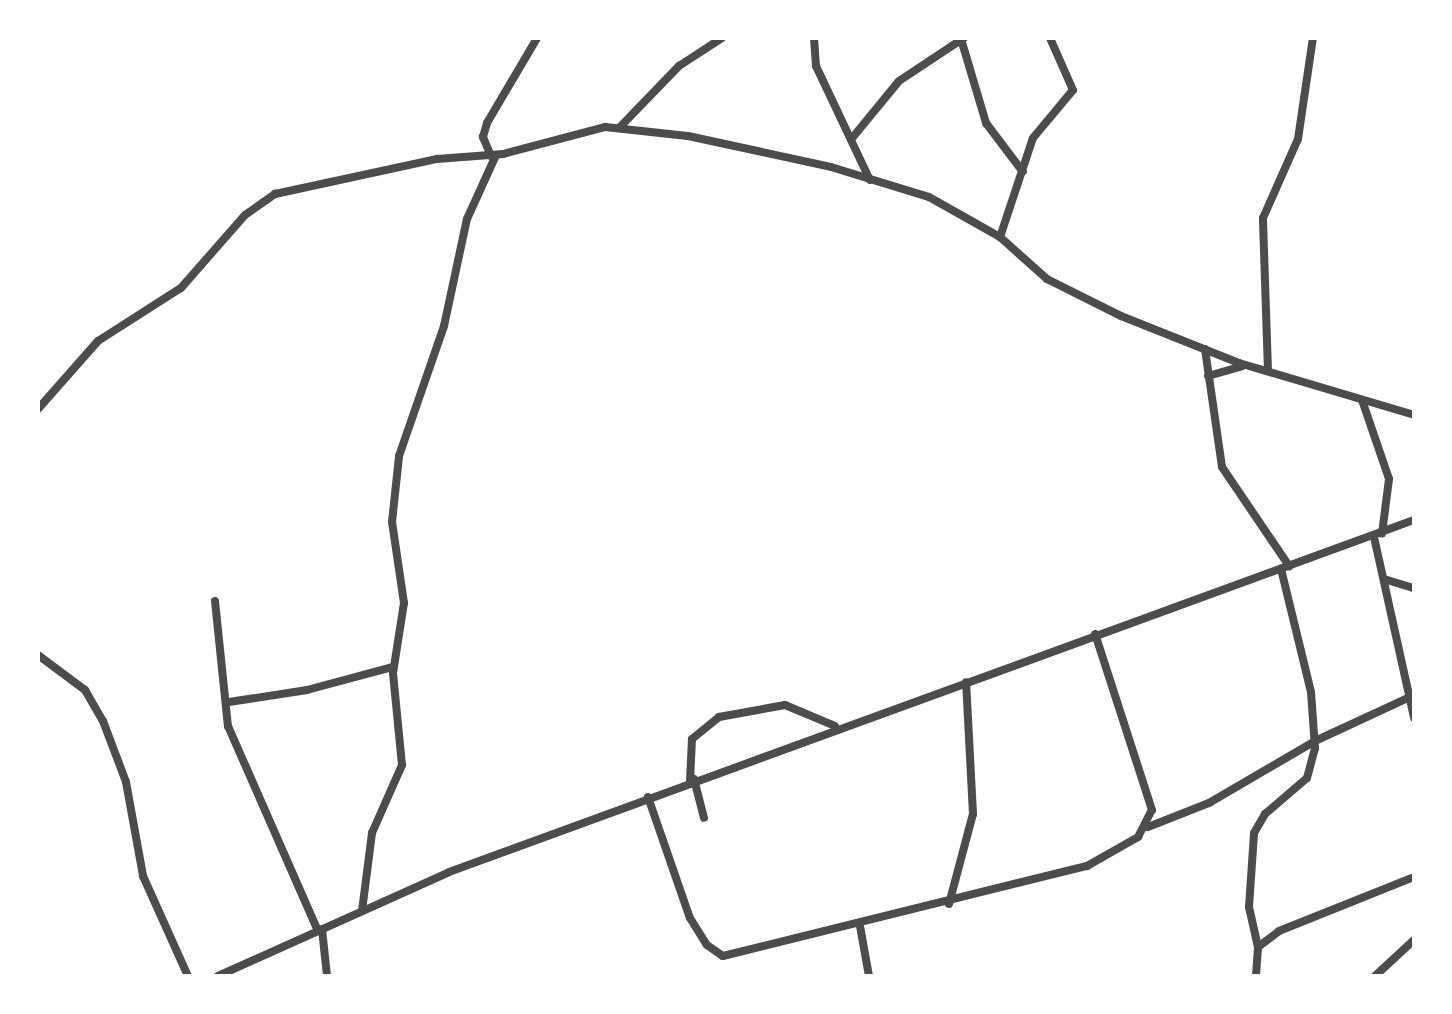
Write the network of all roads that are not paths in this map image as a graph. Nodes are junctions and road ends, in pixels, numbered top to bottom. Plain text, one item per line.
1 (537, 38) edge
2 (722, 38) edge
3 (814, 38) edge
4 (962, 38) edge
5 (1049, 38) edge
6 (1313, 38) edge
7 (620, 127) junction
8 (853, 137) junction
9 (493, 156) junction
10 (1023, 172) junction
11 (870, 181) junction
12 (1000, 237) junction
13 (1205, 350) junction
14 (1245, 365) junction
15 (1268, 371) junction
16 (1208, 376) junction
17 (1362, 400) junction
18 (38, 408) edge
19 (1414, 415) edge
20 (1414, 520) edge
21 (1378, 536) junction
22 (1285, 567) junction
23 (1384, 579) junction
24 (1414, 588) edge
25 (214, 600) dead end
26 (1094, 634) junction
27 (38, 655) edge
28 (393, 667) junction
29 (966, 682) junction
30 (1410, 698) junction
31 (229, 702) junction
32 (1414, 718) edge
33 (836, 726) junction
34 (1315, 741) junction
35 (692, 780) junction
36 (648, 796) junction
37 (704, 818) dead end
38 (1148, 827) junction
39 (1414, 877) edge
40 (949, 904) junction
41 (362, 911) junction
42 (860, 926) junction
43 (320, 930) junction
44 (1414, 940) edge
45 (1258, 947) junction
46 (188, 976) edge
47 (218, 976) edge
48 (327, 976) edge
49 (869, 976) edge
50 (1256, 976) edge
51 (1375, 976) edge

1 - 9 street
2 - 7 street
3 - 8 street
4 - 8 street
4 - 10 street
5 - 10 street
6 - 15 street
7 - 9 street
7 - 11 street
8 - 11 street
9 - 18 street
9 - 28 street
10 - 12 street
11 - 12 street
12 - 13 street
13 - 14 street
13 - 16 street
14 - 15 street
14 - 16 street
15 - 17 street
16 - 22 street
17 - 19 street
17 - 21 street
20 - 21 street
21 - 22 street
21 - 23 street
22 - 26 street
22 - 34 street
23 - 24 street
23 - 30 street
25 - 31 street
26 - 29 street
26 - 38 street
27 - 46 street
28 - 31 street
28 - 41 street
29 - 33 street
29 - 40 street
30 - 32 street
30 - 34 street
31 - 43 street
33 - 35 street
33 - 35 street
34 - 38 street
34 - 45 street
35 - 36 street
35 - 37 street
36 - 41 street
36 - 42 street
38 - 40 street
39 - 45 street
40 - 42 street
41 - 43 street
42 - 49 street
43 - 47 street
43 - 48 street
44 - 51 street
45 - 50 street

